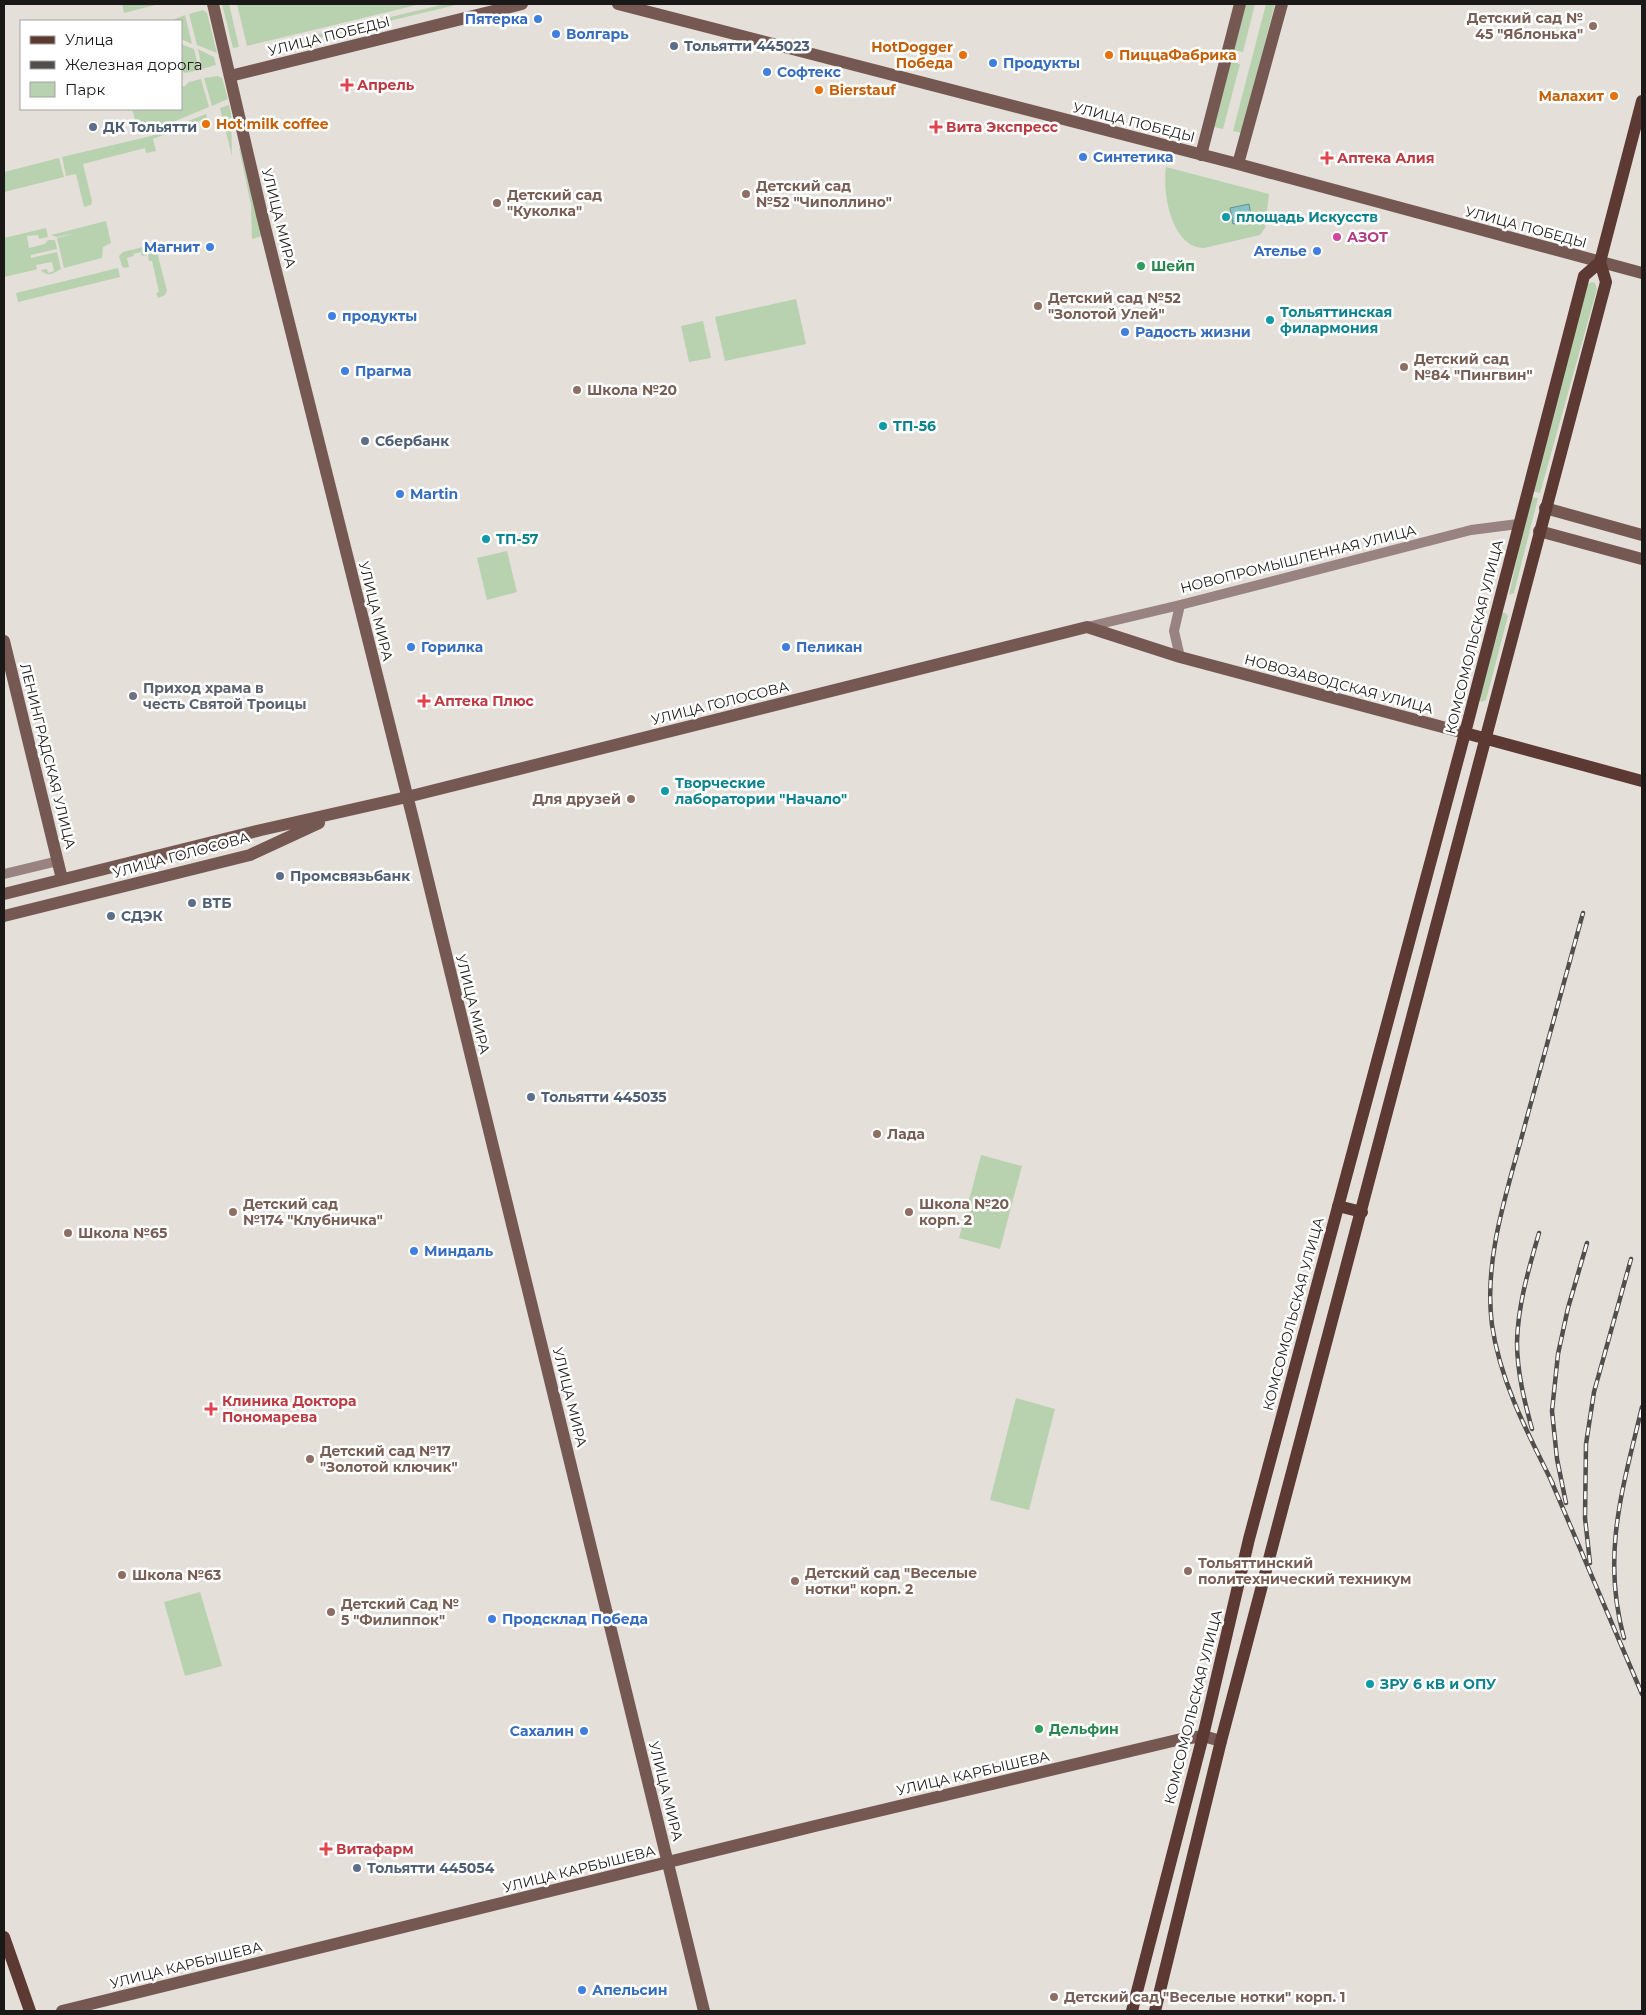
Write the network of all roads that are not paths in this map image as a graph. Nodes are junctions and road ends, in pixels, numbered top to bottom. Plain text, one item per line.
1 (213, 4) edge
2 (522, 4) edge
3 (618, 4) edge
4 (1240, 4) edge
5 (1282, 4) edge
6 (230, 76) junction
7 (1642, 101) edge
8 (1201, 155) junction
9 (1238, 164) junction
10 (1600, 262) junction
11 (1642, 273) edge
12 (1545, 508) junction
13 (1518, 524) junction
14 (1539, 531) junction
15 (1642, 535) edge
16 (1642, 559) edge
17 (1498, 602) junction
18 (1180, 605) junction
19 (1520, 607) junction
20 (1087, 627) junction
21 (4, 641) edge
22 (1180, 657) junction
23 (1465, 733) junction
24 (1486, 738) junction
25 (1642, 781) edge
26 (407, 797) junction
27 (360, 807) junction
28 (245, 835) junction
29 (250, 855) junction
30 (58, 861) junction
31 (4, 874) edge
32 (62, 879) junction
33 (4, 894) edge
34 (4, 916) edge
35 (1386, 1026) junction
36 (1409, 1032) junction
37 (1338, 1206) junction
38 (1362, 1212) junction
39 (1202, 1736) junction
40 (1221, 1741) junction
41 (668, 1863) junction
42 (4, 1937) edge
43 (1141, 1978) junction
44 (1162, 1985) junction
45 (30, 2011) edge
46 (62, 2011) edge
47 (704, 2011) edge
48 (1132, 2011) edge
49 (1155, 2011) edge

1 - 6 main road, УЛИЦА МИРА
2 - 6 main road, УЛИЦА ПОБЕДЫ
3 - 8 main road, УЛИЦА ПОБЕДЫ
4 - 8 main road
5 - 9 main road
6 - 26 main road, УЛИЦА МИРА
7 - 10 main road, КОМСОМОЛЬСКАЯ УЛИЦА
8 - 9 main road, УЛИЦА ПОБЕДЫ
9 - 10 main road, УЛИЦА ПОБЕДЫ
10 - 11 main road, УЛИЦА ПОБЕДЫ
10 - 12 main road, КОМСОМОЛЬСКАЯ УЛИЦА
10 - 13 main road, КОМСОМОЛЬСКАЯ УЛИЦА
12 - 14 main road, КОМСОМОЛЬСКАЯ УЛИЦА
12 - 15 main road
13 - 17 main road, КОМСОМОЛЬСКАЯ УЛИЦА
13 - 18 street, НОВОПРОМЫШЛЕННАЯ УЛИЦА
14 - 16 main road
14 - 19 main road, КОМСОМОЛЬСКАЯ УЛИЦА
17 - 19 main road
17 - 23 main road, КОМСОМОЛЬСКАЯ УЛИЦА
18 - 20 street, НОВОПРОМЫШЛЕННАЯ УЛИЦА
18 - 22 street
19 - 24 main road, КОМСОМОЛЬСКАЯ УЛИЦА
20 - 22 main road, НОВОЗАВОДСКАЯ УЛИЦА
20 - 26 main road, УЛИЦА ГОЛОСОВА
21 - 30 main road, ЛЕНИНГРАДСКАЯ УЛИЦА
22 - 23 main road, НОВОЗАВОДСКАЯ УЛИЦА
23 - 24 main road, НОВОЗАВОДСКАЯ УЛИЦА
23 - 35 main road, КОМСОМОЛЬСКАЯ УЛИЦА
24 - 25 main road, НОВОЗАВОДСКАЯ УЛИЦА
24 - 36 main road, КОМСОМОЛЬСКАЯ УЛИЦА
26 - 27 main road, УЛИЦА ГОЛОСОВА
26 - 41 main road, УЛИЦА МИРА
27 - 28 main road, УЛИЦА ГОЛОСОВА
27 - 29 main road, УЛИЦА ГОЛОСОВА
28 - 29 main road
28 - 32 main road, УЛИЦА ГОЛОСОВА
29 - 34 main road, УЛИЦА ГОЛОСОВА
30 - 31 street
30 - 32 main road, ЛЕНИНГРАДСКАЯ УЛИЦА
32 - 33 main road, УЛИЦА ГОЛОСОВА
35 - 36 main road
35 - 37 main road, КОМСОМОЛЬСКАЯ УЛИЦА
36 - 38 main road, КОМСОМОЛЬСКАЯ УЛИЦА
37 - 38 main road, КОМСОМОЛЬСКАЯ УЛИЦА
37 - 39 main road, КОМСОМОЛЬСКАЯ УЛИЦА
38 - 40 main road, КОМСОМОЛЬСКАЯ УЛИЦА
39 - 40 main road, УЛИЦА КАРБЫШЕВА
39 - 41 main road, УЛИЦА КАРБЫШЕВА
39 - 43 main road, КОМСОМОЛЬСКАЯ УЛИЦА
40 - 44 main road, КОМСОМОЛЬСКАЯ УЛИЦА
41 - 46 main road, УЛИЦА КАРБЫШЕВА
41 - 47 main road, УЛИЦА МИРА
42 - 45 main road
43 - 44 main road
43 - 48 main road, КОМСОМОЛЬСКАЯ УЛИЦА
44 - 49 main road, КОМСОМОЛЬСКАЯ УЛИЦА

